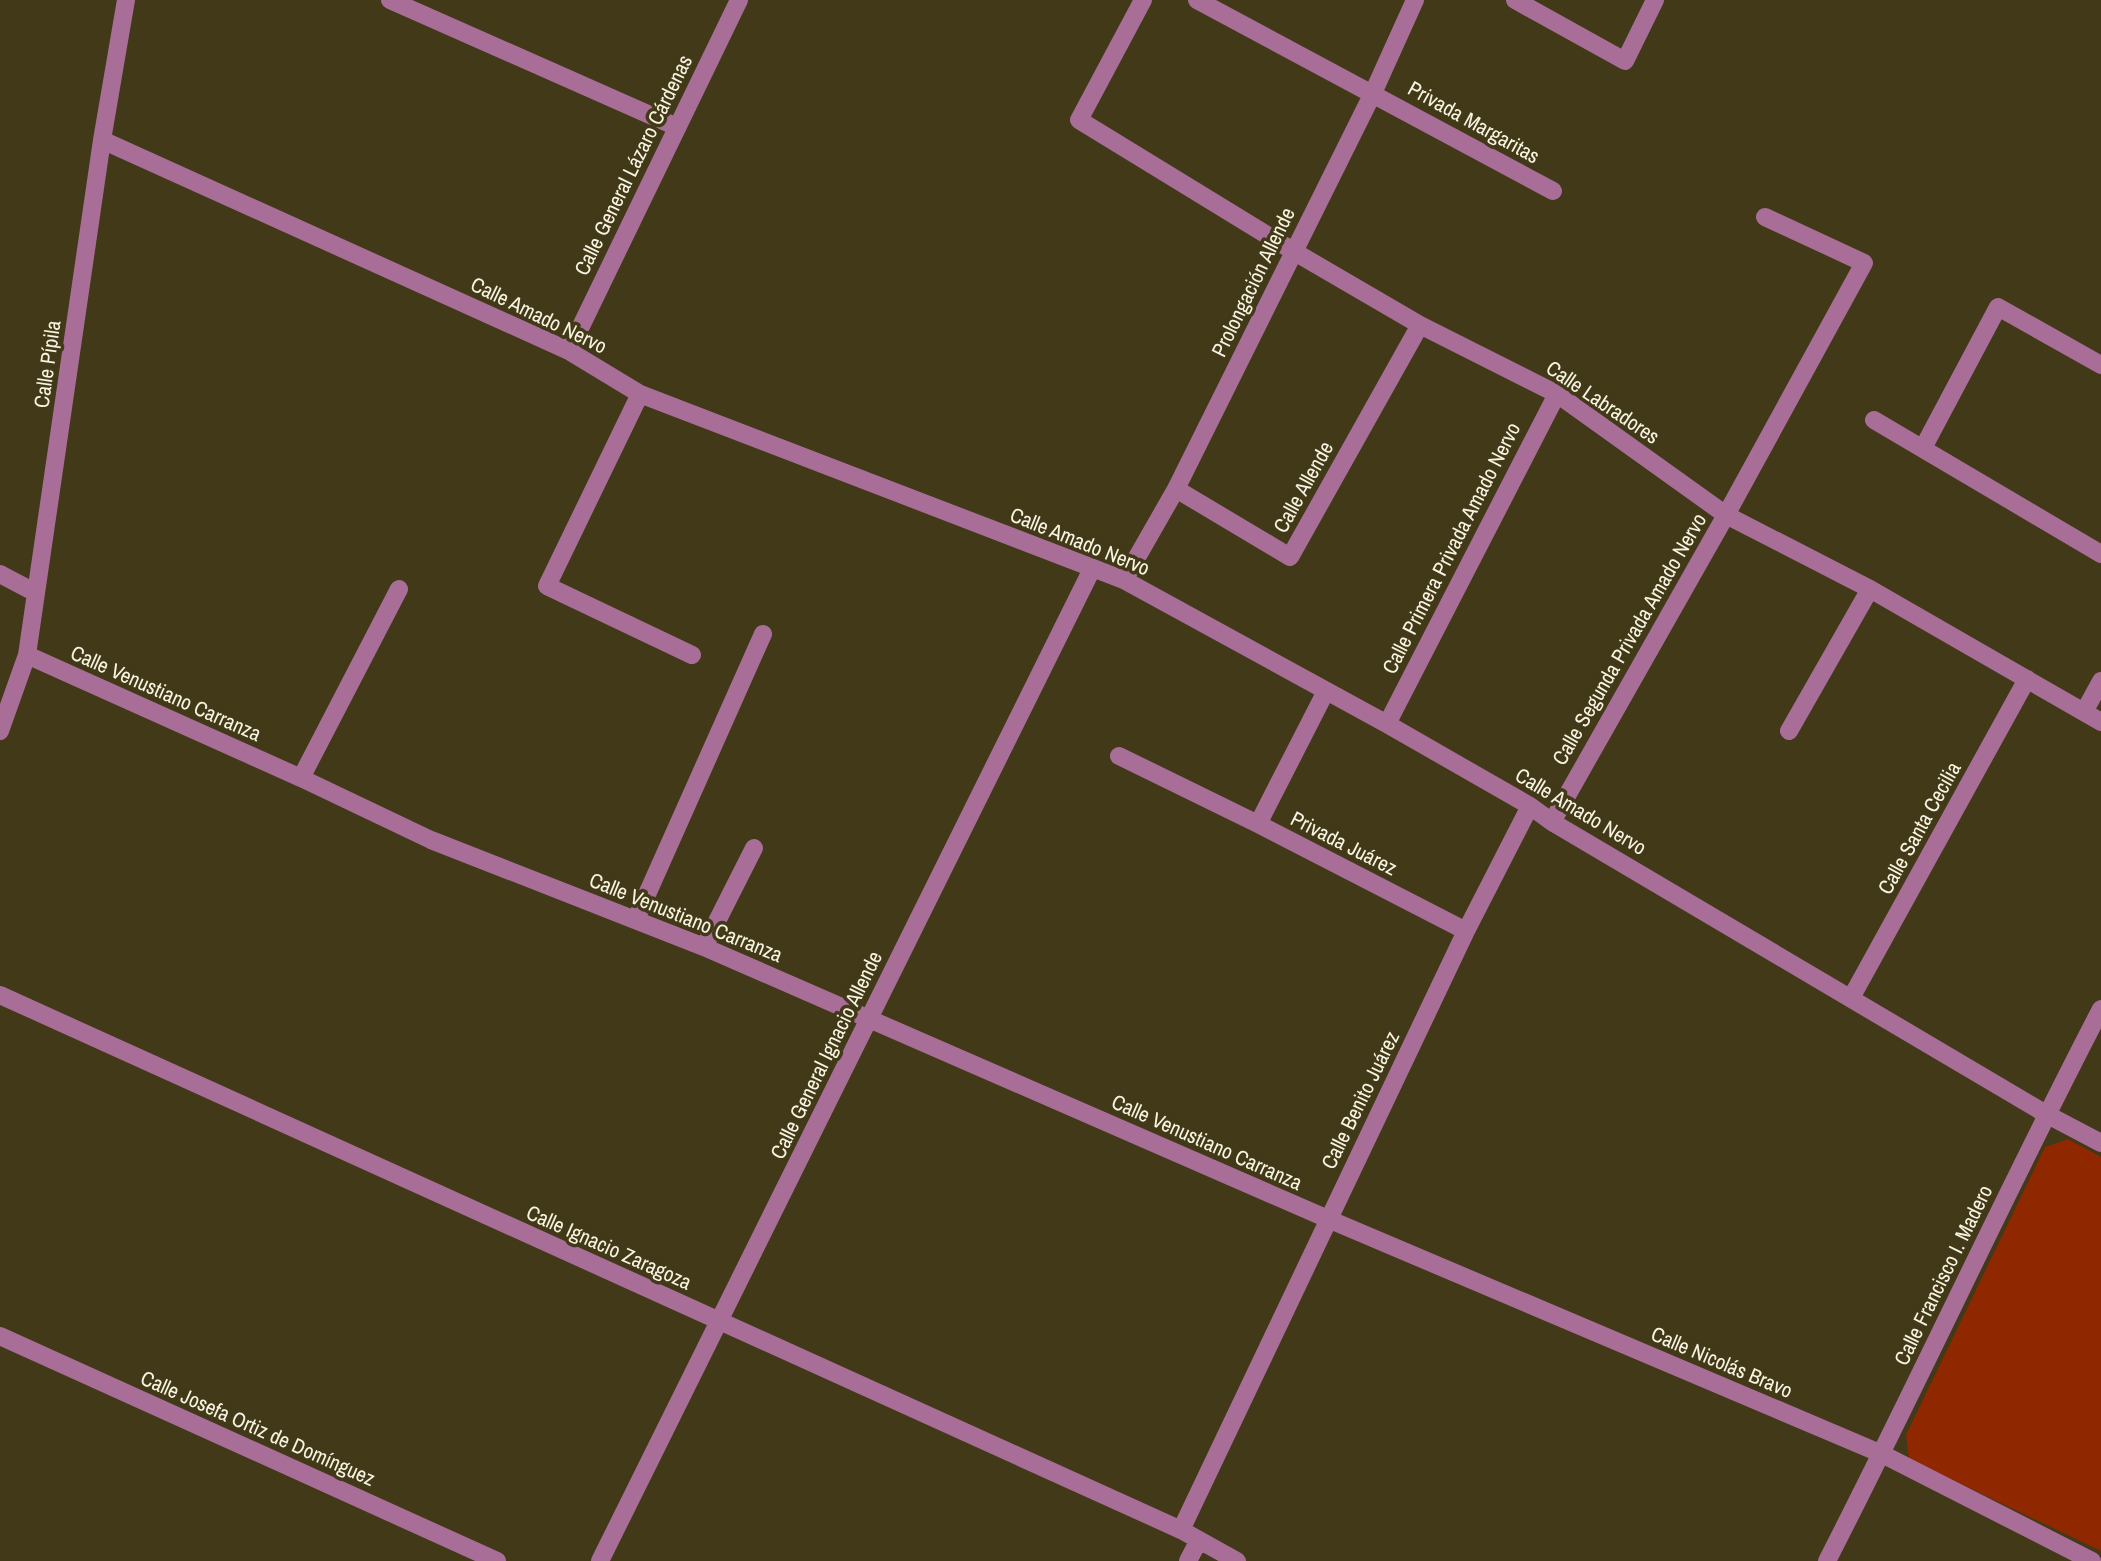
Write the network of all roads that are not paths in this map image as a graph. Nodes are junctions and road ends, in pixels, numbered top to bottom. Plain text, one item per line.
1 (126, 0) edge
2 (390, 0) edge
3 (739, 0) edge
4 (1143, 0) edge
5 (1197, 0) edge
6 (1415, 0) edge
7 (1515, 0) edge
8 (1655, 0) edge
9 (1373, 93) junction
10 (677, 127) junction
11 (102, 140) junction
12 (1553, 191) dead end
13 (1765, 217) dead end
14 (1293, 251) junction
15 (1420, 325) junction
16 (569, 351) junction
17 (2101, 365) edge
18 (640, 394) junction
19 (1557, 394) junction
20 (1874, 420) dead end
21 (1923, 447) junction
22 (1176, 489) junction
23 (1726, 515) junction
24 (2101, 554) edge
25 (1092, 569) junction
26 (0, 574) edge
27 (1124, 580) junction
28 (399, 589) dead end
29 (1870, 589) junction
30 (36, 593) junction
31 (763, 634) dead end
32 (27, 655) junction
33 (692, 655) dead end
34 (2027, 679) junction
35 (2101, 681) edge
36 (1326, 691) junction
37 (2084, 712) junction
38 (2101, 722) edge
39 (1387, 724) junction
40 (0, 731) edge
41 (1790, 731) dead end
42 (1119, 756) dead end
43 (300, 778) junction
44 (1531, 806) junction
45 (1552, 822) junction
46 (1258, 824) junction
47 (754, 848) dead end
48 (636, 919) junction
49 (1466, 931) junction
50 (704, 947) junction
51 (0, 995) edge
52 (1851, 998) junction
53 (2101, 1009) edge
54 (869, 1018) junction
55 (2046, 1114) junction
56 (2101, 1143) edge
57 (1328, 1219) junction
58 (719, 1322) junction
59 (0, 1336) edge
60 (1882, 1454) junction
61 (1181, 1530) junction
62 (1199, 1540) junction
63 (497, 1561) edge
64 (600, 1561) edge
65 (1188, 1561) edge
66 (1237, 1561) edge
67 (1827, 1561) edge
68 (2091, 1561) edge

1 - 11 street, Calle Pípila
2 - 10 street
3 - 10 street, Calle General Lázaro Cárdenas
4 - 14 street, Calle Labradores
5 - 9 street, Privada Margaritas
6 - 9 street, Prolongación Allende
7 - 8 street
9 - 12 street, Privada Margaritas
9 - 14 street, Prolongación Allende
10 - 16 street, Calle General Lázaro Cárdenas
11 - 16 street, Calle Amado Nervo
11 - 30 street, Calle Pípila
13 - 23 street, Calle Segunda Privada Amado Nervo
14 - 15 street, Calle Labradores
14 - 22 street, Prolongación Allende
15 - 19 street, Calle Labradores
15 - 22 street, Calle Allende
16 - 18 street, Calle Amado Nervo
17 - 21 street
18 - 25 street, Calle Amado Nervo
18 - 33 street
19 - 23 street, Calle Labradores
19 - 39 street, Calle Primera Privada Amado Nervo
20 - 21 street
21 - 24 street
22 - 27 street, Prolongación Allende
23 - 29 street, Calle Labradores
23 - 45 street, Calle Segunda Privada Amado Nervo
25 - 27 street, Calle Amado Nervo
25 - 54 street, Calle General Ignacio Allende
26 - 30 street
27 - 36 street, Calle Amado Nervo
28 - 43 street
29 - 34 street, Calle Labradores
29 - 41 street
30 - 32 street, Calle Pípila
31 - 48 street
32 - 40 street, Calle Pípila
32 - 43 street, Calle Venustiano Carranza
34 - 37 street, Calle Labradores
34 - 52 street, Calle Santa Cecilia
35 - 37 street
36 - 39 street, Calle Amado Nervo
36 - 46 street, Privada Juárez
37 - 38 street, Calle Labradores
39 - 44 street, Calle Amado Nervo
42 - 46 street
43 - 48 street, Calle Venustiano Carranza
44 - 45 street, Calle Amado Nervo
44 - 49 street, Calle Benito Juárez
45 - 52 street, Calle Amado Nervo
46 - 49 street, Privada Juárez
47 - 50 street
48 - 50 street, Calle Venustiano Carranza
49 - 57 street, Calle Benito Juárez
50 - 54 street, Calle Venustiano Carranza
51 - 58 street, Calle Ignacio Zaragoza
52 - 55 street, Calle Amado Nervo
53 - 55 street, Calle Francisco I. Madero
54 - 57 street, Calle Venustiano Carranza
54 - 58 street, Calle General Ignacio Allende
55 - 56 street, Calle Amado Nervo
55 - 60 street, Calle Francisco I. Madero
57 - 60 street, Calle Nicolás Bravo
57 - 61 street, Calle Benito Juárez
58 - 61 street, Calle Ignacio Zaragoza
58 - 64 street, Calle General Ignacio Allende
59 - 63 street, Calle Josefa Ortiz de Domínguez
60 - 67 street, Calle Francisco I. Madero
60 - 68 street, Calle Nicolás Bravo
61 - 62 street, Calle Ignacio Zaragoza
62 - 65 street
62 - 66 street, Calle Ignacio Zaragoza

